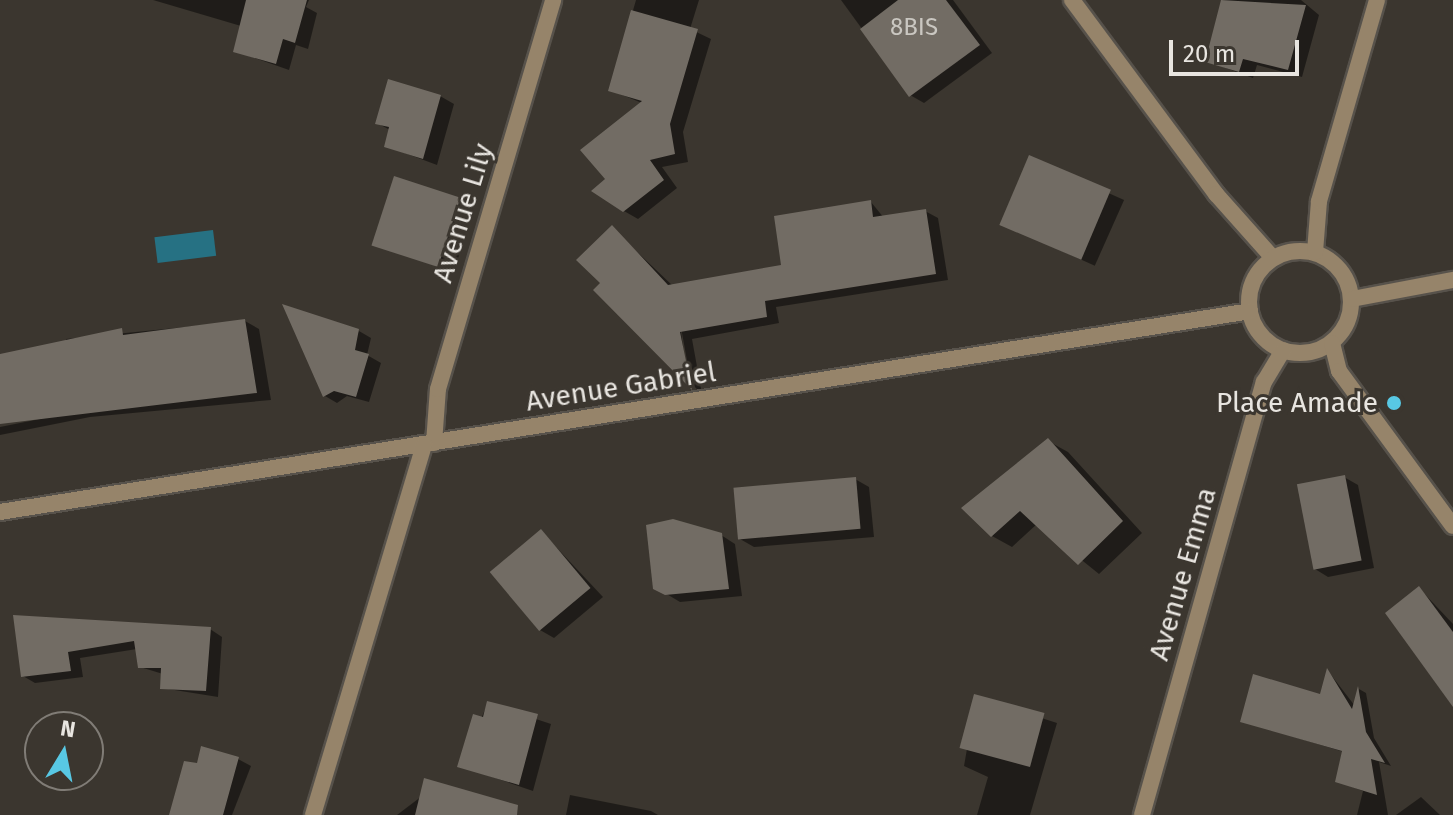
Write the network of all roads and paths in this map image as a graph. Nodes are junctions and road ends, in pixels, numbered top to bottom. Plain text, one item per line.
1 (553, 0) edge
2 (1072, 0) edge
3 (1377, 0) edge
4 (1315, 252) junction
5 (1273, 258) junction
6 (1453, 280) edge
7 (1352, 299) junction
8 (1250, 311) junction
9 (1332, 343) junction
10 (1283, 350) junction
11 (429, 444) junction
12 (0, 512) edge
13 (1453, 526) edge
14 (313, 815) edge
15 (1142, 815) edge

1 - 11 street, Avenue Lily
2 - 5 street
3 - 4 street
4 - 5 street
4 - 7 street
5 - 8 street
6 - 7 street
7 - 9 street
8 - 10 street
8 - 11 street, Avenue Gabriel
9 - 10 street
9 - 13 street
10 - 15 street, Avenue Emma
11 - 12 street, Avenue Gabriel
11 - 14 street, Avenue Lily

